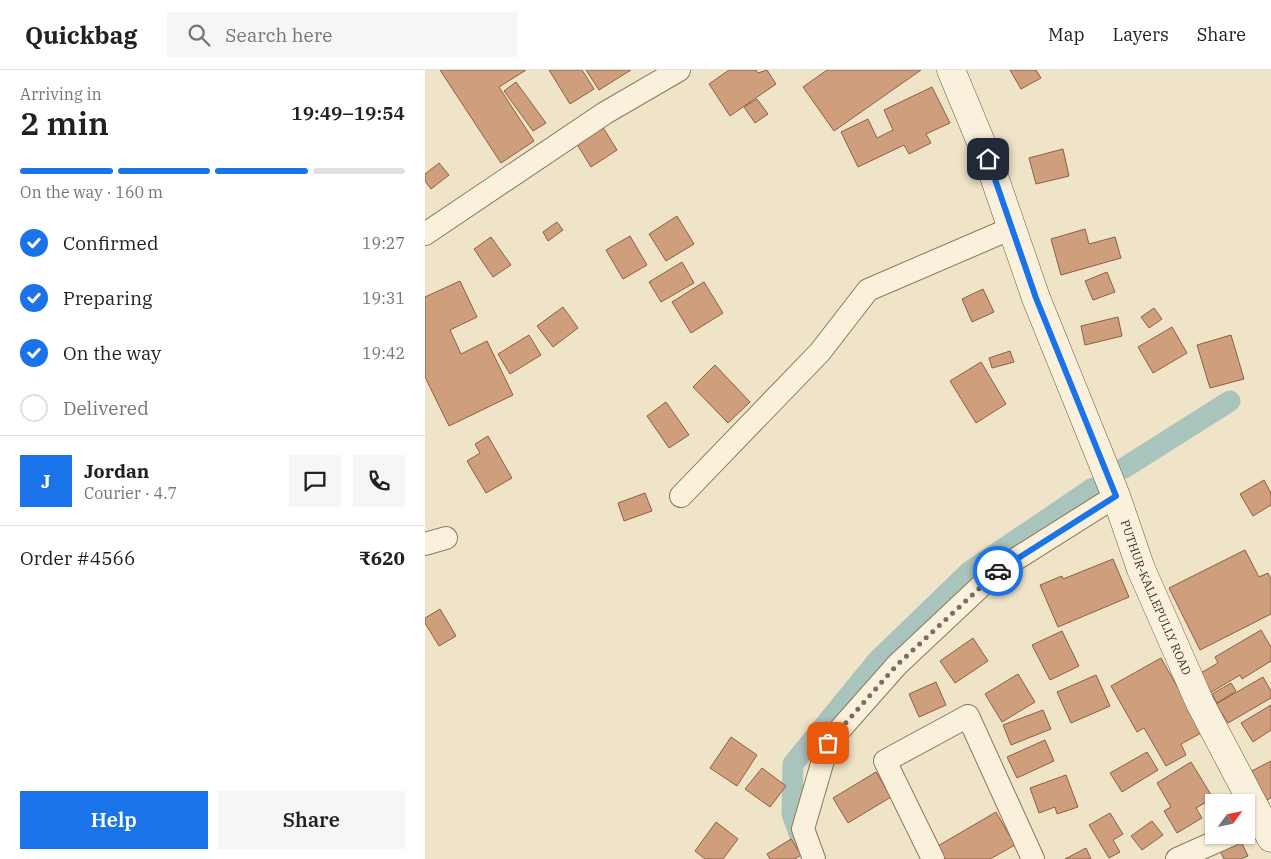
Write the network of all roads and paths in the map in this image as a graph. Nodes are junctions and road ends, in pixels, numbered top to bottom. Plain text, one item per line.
1 (679, 70) edge
2 (951, 70) edge
3 (1012, 228) junction
4 (425, 234) edge
5 (681, 496) dead end
6 (1116, 496) junction
7 (1260, 829) edge
8 (1211, 844) edge
9 (815, 859) edge
10 (933, 859) edge
11 (1033, 859) edge
12 (1177, 859) edge

1 - 4 street
2 - 3 main road, PUTHUR-KALLEPULLY ROAD
3 - 5 street
3 - 6 main road, PUTHUR-KALLEPULLY ROAD
6 - 7 main road, PUTHUR-KALLEPULLY ROAD
6 - 9 street
8 - 12 street
10 - 11 street

